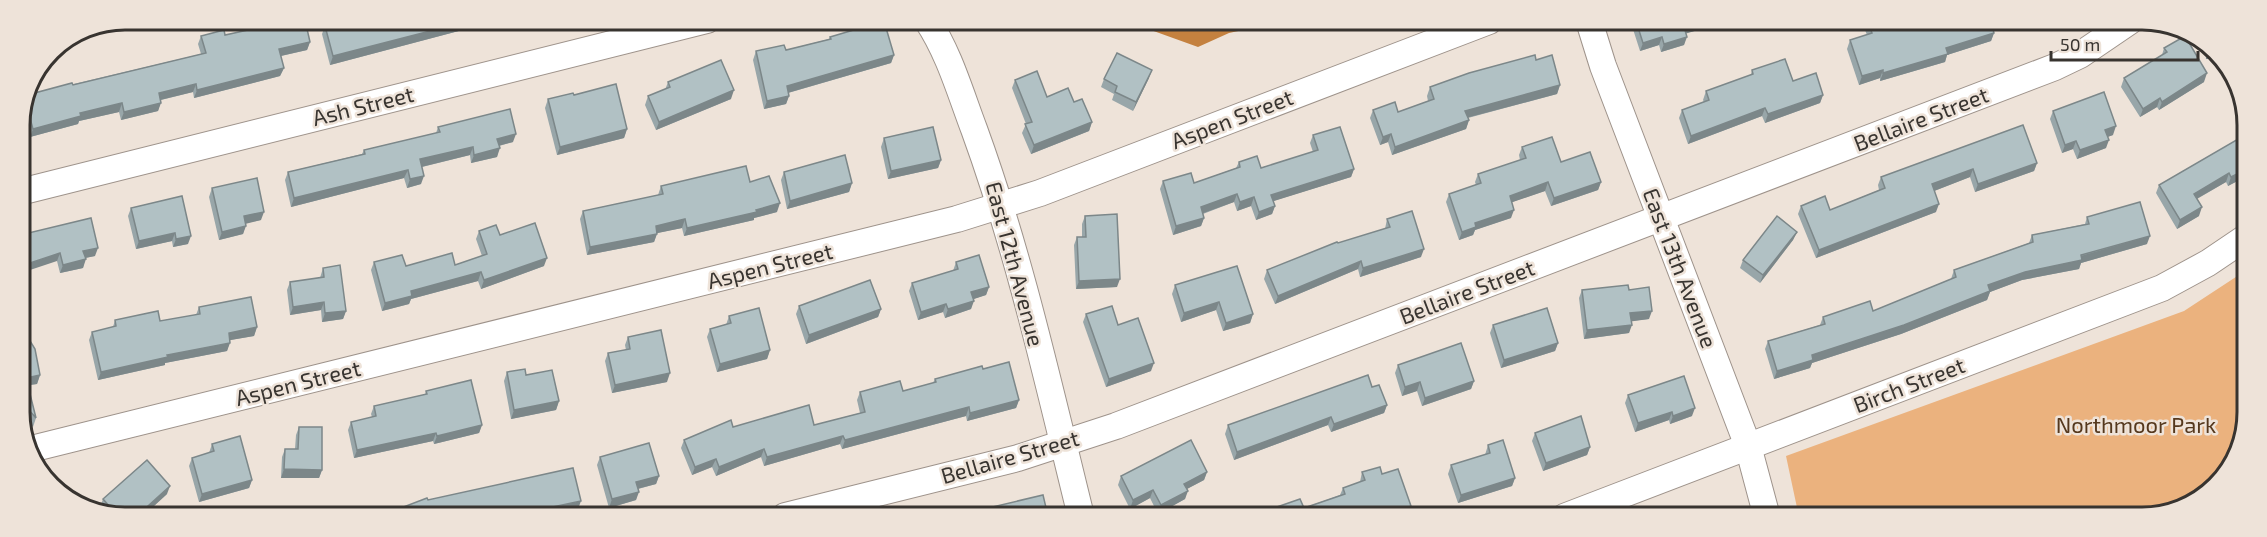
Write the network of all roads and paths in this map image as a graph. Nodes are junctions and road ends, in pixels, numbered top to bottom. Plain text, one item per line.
1 (666, 30) edge
2 (933, 30) edge
3 (1466, 30) edge
4 (1592, 30) edge
5 (2117, 30) edge
6 (30, 189) edge
7 (999, 206) junction
8 (1661, 218) junction
9 (2237, 244) edge
10 (1063, 443) junction
11 (1748, 446) junction
12 (37, 448) edge
13 (821, 507) edge
14 (1079, 507) edge
15 (1590, 507) edge
16 (1764, 507) edge

1 - 6 street, Ash Street
2 - 7 street, East 12th Avenue
3 - 7 street, Aspen Street
4 - 8 street, East 13th Avenue
5 - 8 street, Bellaire Street
7 - 10 street, East 12th Avenue
7 - 12 street, Aspen Street
8 - 10 street, Bellaire Street
8 - 11 street, East 13th Avenue
9 - 11 street, Birch Street
10 - 13 street, Bellaire Street
10 - 14 street, East 12th Avenue
11 - 15 street, Birch Street
11 - 16 street, East 13th Avenue

